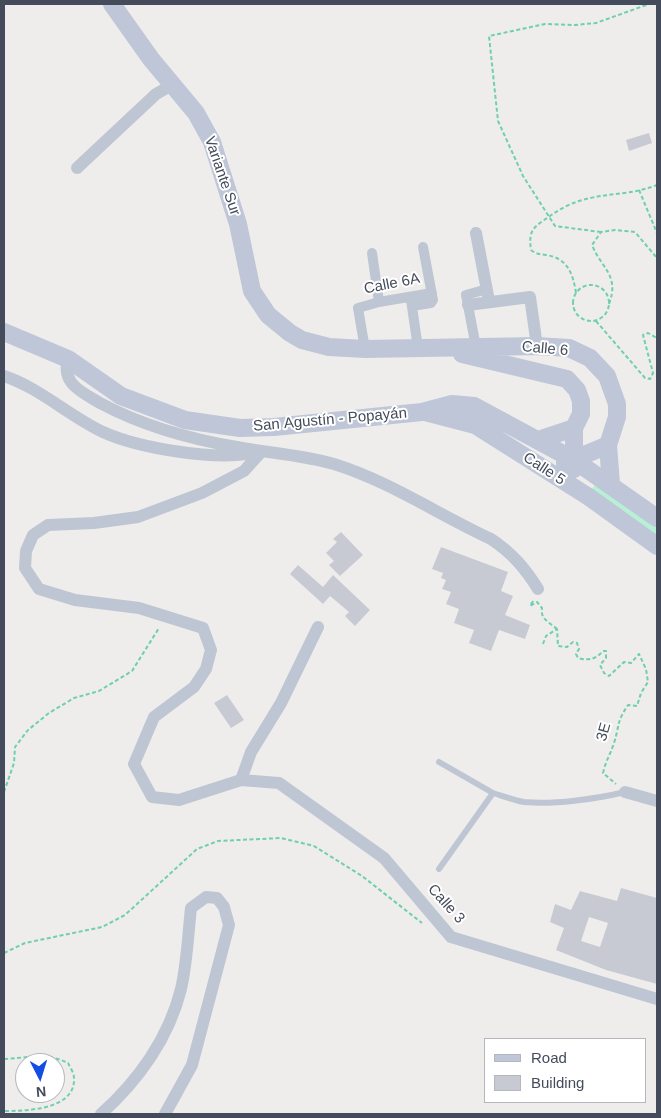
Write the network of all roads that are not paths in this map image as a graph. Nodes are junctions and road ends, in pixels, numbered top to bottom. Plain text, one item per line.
1 (112, 4) edge
2 (172, 85) junction
3 (77, 168) dead end
4 (476, 233) dead end
5 (423, 246) dead end
6 (372, 253) dead end
7 (488, 295) junction
8 (467, 300) joint
9 (378, 302) junction
10 (412, 302) junction
11 (4, 332) edge
12 (290, 333) joint
13 (537, 346) junction
14 (476, 347) junction
15 (425, 348) junction
16 (365, 349) junction
17 (68, 359) junction
18 (4, 376) edge
19 (422, 412) junction
20 (574, 428) junction
21 (538, 440) junction
22 (608, 445) junction
23 (262, 451) junction
24 (574, 460) junction
25 (547, 470) junction
26 (611, 484) junction
27 (574, 488) junction
28 (657, 518) edge
29 (657, 546) edge
30 (538, 589) road end
31 (318, 627) dead end
32 (439, 762) dead end
33 (241, 780) junction
34 (624, 792) joint
35 (494, 793) junction
36 (657, 801) edge
37 (440, 869) dead end
38 (657, 999) edge
39 (101, 1114) edge
40 (164, 1114) edge

1 - 2 main road, Variante Sur
2 - 3 street
2 - 12 main road, Variante Sur
4 - 7 street
5 - 10 street, Calle 6A
6 - 9 street
7 - 8 street
7 - 13 street
8 - 14 street
9 - 10 street, Calle 6A
9 - 16 street, Calle 6A
10 - 15 street
11 - 17 main road, San Agustín - Popayán
12 - 16 main road, Calle 6
13 - 14 main road, Calle 6
13 - 22 main road, Calle 6
14 - 15 main road, Calle 6
15 - 16 main road, Calle 6
15 - 20 main road, Calle 6
17 - 19 main road, San Agustín - Popayán
17 - 23 street
18 - 23 street
19 - 21 main road, San Agustín - Popayán
19 - 25 main road, Calle 5
20 - 21 main road
20 - 24 main road, Calle 6
21 - 24 main road, San Agustín - Popayán
22 - 24 main road
22 - 26 main road, Calle 6
23 - 30 street
23 - 33 street
24 - 25 main road
24 - 26 main road, Calle 5
24 - 27 main road, Calle 6
25 - 27 main road, Calle 5
26 - 28 main road, Calle 5
27 - 29 main road, Calle 5
31 - 33 street
32 - 35 lane
33 - 38 street, Calle 3
34 - 35 lane
34 - 36 street
35 - 37 lane
39 - 40 street

